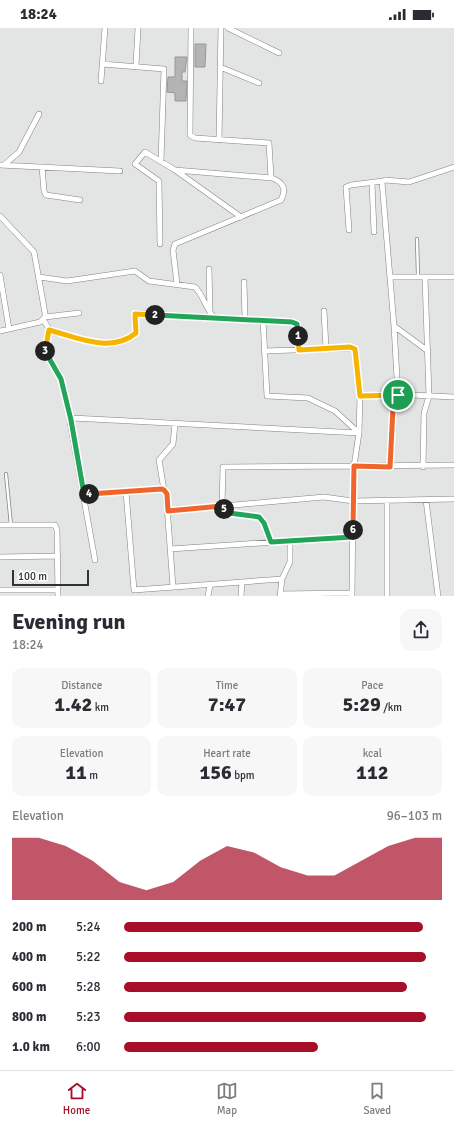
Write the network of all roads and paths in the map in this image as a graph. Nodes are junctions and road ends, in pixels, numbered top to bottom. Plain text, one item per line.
1 (105, 28) edge
2 (138, 28) edge
3 (191, 28) edge
4 (221, 28) edge
5 (228, 28) edge
6 (279, 53) dead end
7 (102, 64) junction
8 (136, 65) junction
9 (220, 68) junction
10 (101, 81) dead end
11 (258, 82) dead end
12 (39, 114) dead end
13 (219, 140) junction
14 (161, 161) junction
15 (2, 165) edge
16 (42, 167) junction
17 (454, 167) edge
18 (175, 170) junction
19 (120, 171) dead end
20 (271, 178) junction
21 (383, 181) junction
22 (372, 182) junction
23 (80, 200) dead end
24 (0, 216) edge
25 (241, 217) junction
26 (349, 230) dead end
27 (374, 232) dead end
28 (417, 238) dead end
29 (160, 244) dead end
30 (209, 269) dead end
31 (0, 275) edge
32 (38, 277) junction
33 (390, 277) junction
34 (454, 277) edge
35 (418, 278) junction
36 (425, 278) junction
37 (244, 282) dead end
38 (177, 284) junction
39 (324, 311) dead end
40 (79, 313) dead end
41 (212, 315) junction
42 (44, 319) junction
43 (246, 319) junction
44 (263, 320) junction
45 (394, 326) junction
46 (10, 329) junction
47 (49, 330) junction
48 (0, 331) edge
49 (326, 348) junction
50 (299, 350) junction
51 (264, 351) junction
52 (428, 351) junction
53 (398, 395) junction
54 (360, 396) junction
55 (429, 396) junction
56 (454, 397) edge
57 (71, 420) junction
58 (175, 424) junction
59 (359, 433) junction
60 (454, 465) edge
61 (354, 466) junction
62 (423, 466) junction
63 (390, 467) junction
64 (6, 474) dead end
65 (164, 490) junction
66 (126, 492) junction
67 (84, 494) junction
68 (454, 499) edge
69 (426, 500) junction
70 (353, 501) junction
71 (387, 501) junction
72 (222, 506) junction
73 (168, 511) junction
74 (11, 525) junction
75 (0, 526) edge
76 (353, 537) junction
77 (290, 541) junction
78 (271, 542) junction
79 (170, 549) junction
80 (58, 556) junction
81 (0, 557) edge
82 (95, 560) dead end
83 (282, 579) junction
84 (242, 582) junction
85 (210, 584) junction
86 (173, 587) junction
87 (0, 590) edge
88 (25, 593) edge
89 (58, 593) edge
90 (280, 595) edge
91 (352, 595) edge
92 (208, 596) edge
93 (241, 596) edge
94 (387, 596) edge
95 (438, 596) edge

1 - 7 street
2 - 8 street
3 - 13 street
4 - 9 street
5 - 6 street
7 - 8 street
7 - 10 street
8 - 14 street
9 - 11 street
9 - 13 street
12 - 15 street
13 - 20 street
14 - 18 street
14 - 29 street
15 - 16 street
16 - 19 street
16 - 23 street
17 - 21 street
18 - 20 street
18 - 25 street
20 - 25 street
21 - 22 street
21 - 33 street
22 - 26 street
22 - 27 street
24 - 32 street
25 - 38 street
28 - 35 lane
30 - 41 street
31 - 46 street
32 - 38 street
32 - 42 street
33 - 35 street
33 - 45 street
34 - 36 street
35 - 36 street
36 - 52 street
37 - 43 street
38 - 41 street
39 - 49 street
40 - 42 street
41 - 43 street
41 - 47 street
42 - 46 street
42 - 47 street
43 - 44 street
44 - 50 street
44 - 51 street
45 - 52 street
45 - 53 street
46 - 48 street
47 - 57 street
49 - 50 street
49 - 54 street
50 - 51 street
51 - 59 street
52 - 55 street
53 - 54 street
53 - 55 street
53 - 63 street
54 - 59 street
55 - 56 street
55 - 62 street
57 - 58 street
57 - 67 street
58 - 59 street
58 - 65 street
59 - 61 street
60 - 62 street
61 - 63 street
61 - 70 street
61 - 72 street
62 - 63 street
64 - 74 lane
65 - 66 street
65 - 73 street
66 - 67 street
66 - 86 street
67 - 82 street
68 - 69 street
69 - 71 street
69 - 95 street
70 - 71 street
70 - 72 street
70 - 76 street
71 - 94 street
72 - 73 street
72 - 78 street
73 - 79 street
74 - 75 street
74 - 80 street
76 - 77 street
76 - 91 street
77 - 78 street
77 - 83 street
78 - 79 street
79 - 86 street
80 - 81 street
80 - 89 street
83 - 84 street
83 - 90 street
84 - 85 street
84 - 93 street
85 - 86 street
85 - 92 street
87 - 88 street
88 - 89 street
90 - 91 street

